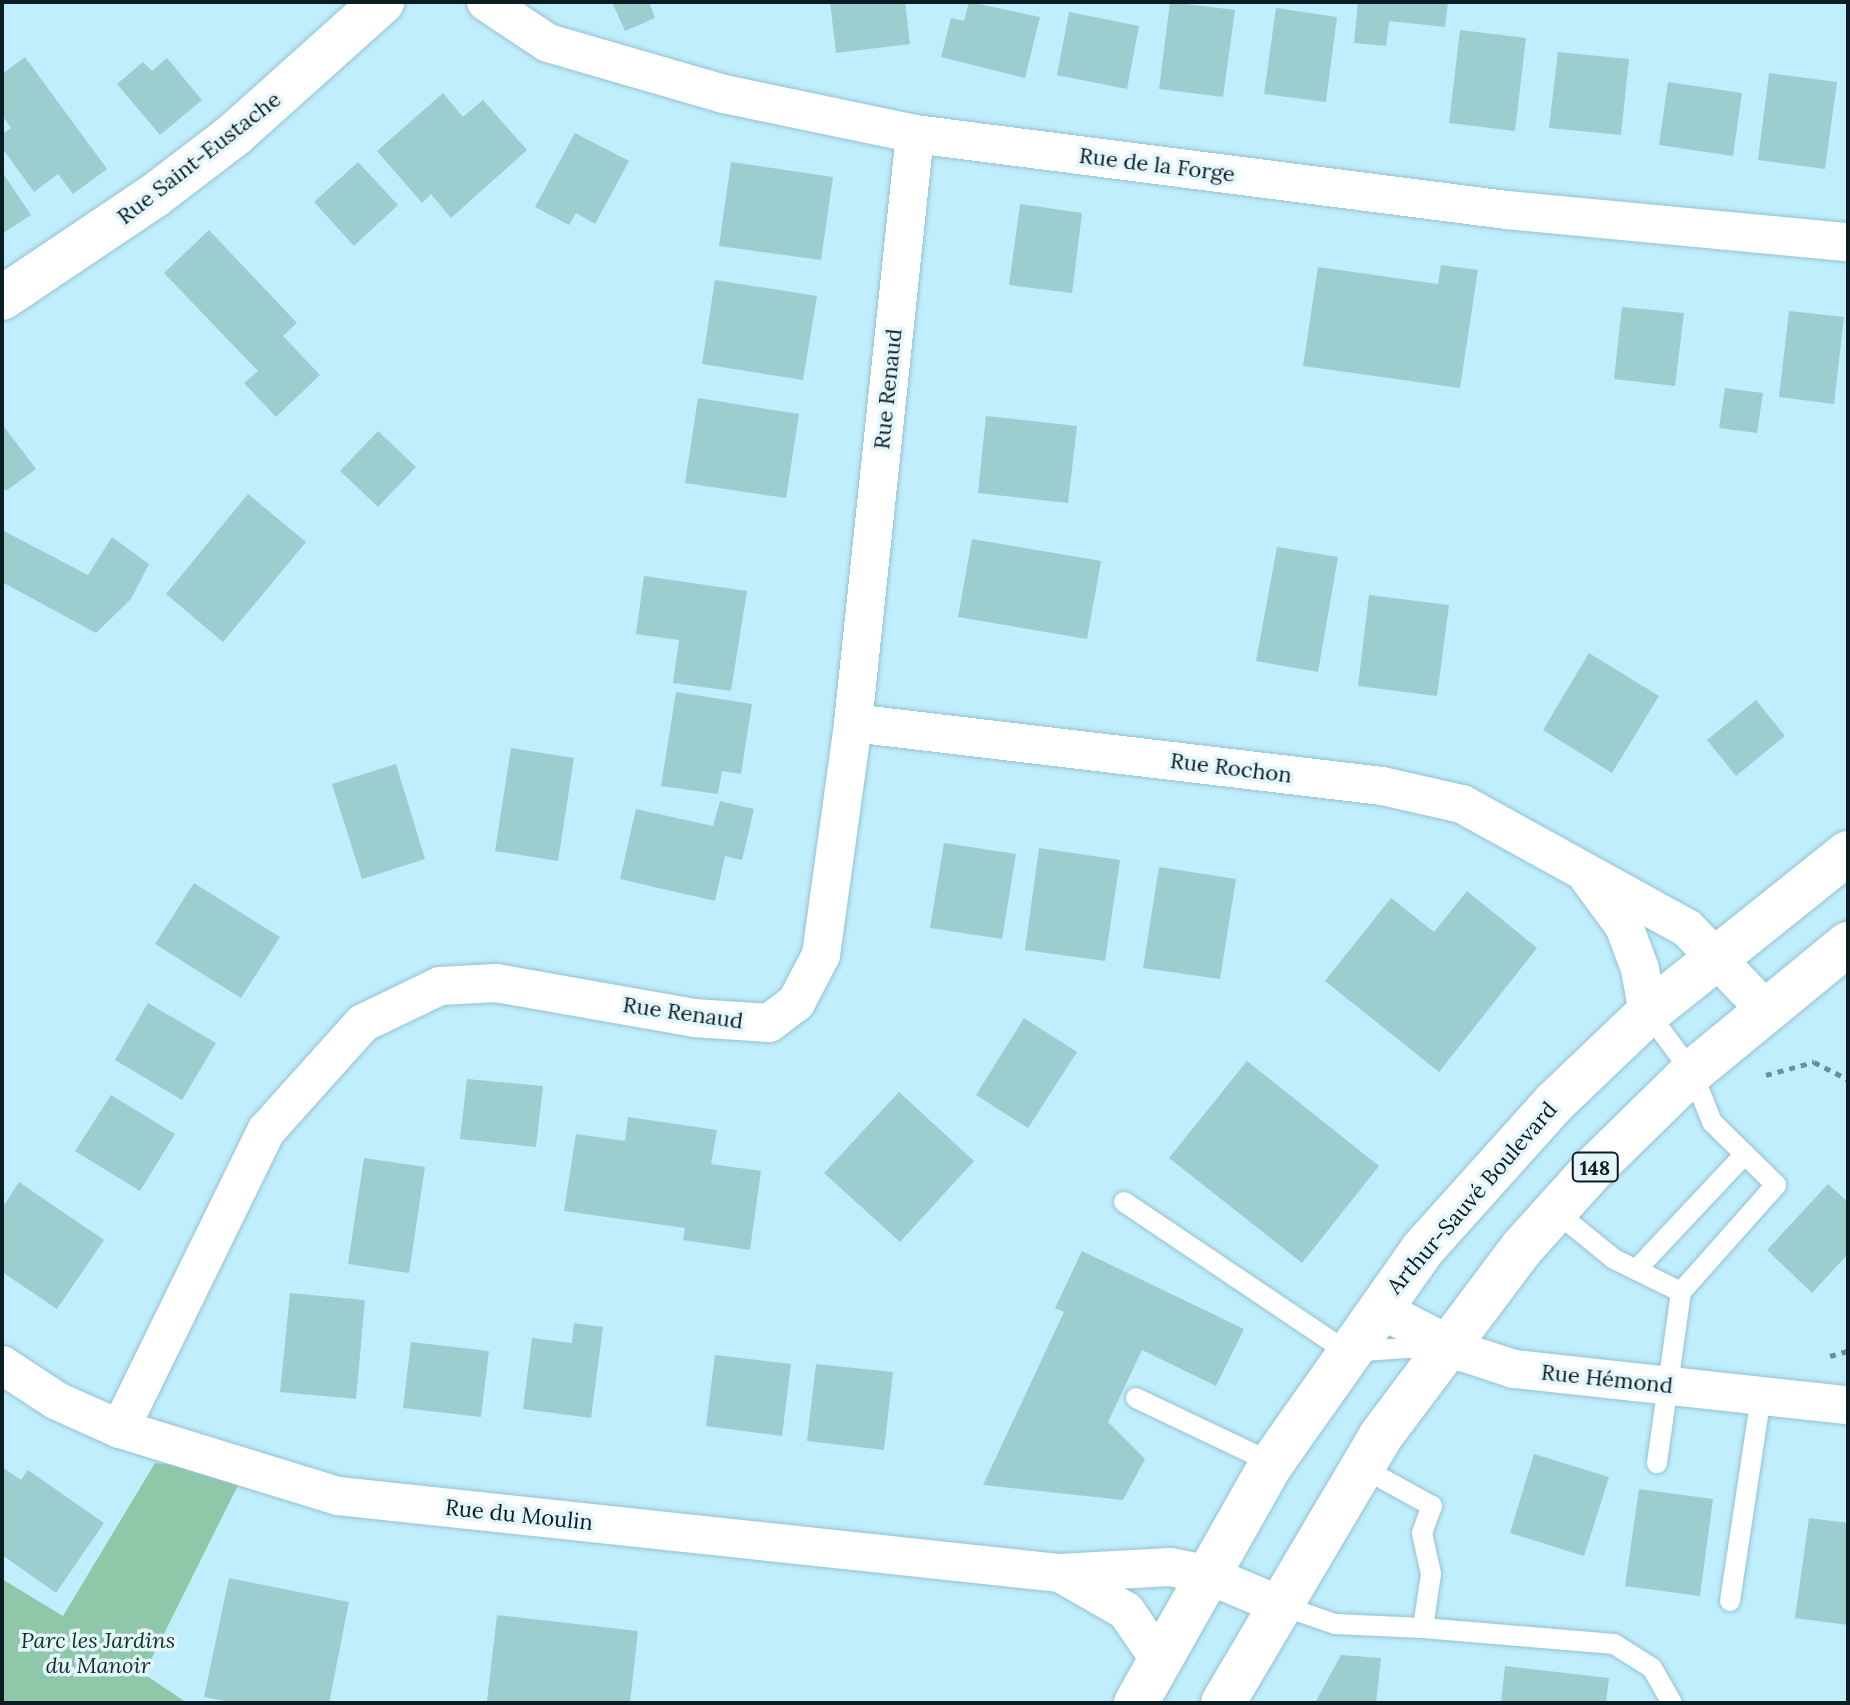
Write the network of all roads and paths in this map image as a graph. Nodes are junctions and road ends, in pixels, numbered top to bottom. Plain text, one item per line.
1 (382, 2) edge
2 (486, 2) edge
3 (915, 134) junction
4 (1848, 242) edge
5 (2, 298) edge
6 (853, 723) junction
7 (1848, 853) edge
8 (1588, 877) junction
9 (1848, 944) edge
10 (1717, 953) junction
11 (1764, 1008) junction
12 (1648, 1013) junction
13 (1692, 1072) junction
14 (1766, 1075) dead end
15 (1848, 1079) edge
16 (1745, 1154) junction
17 (1124, 1202) dead end
18 (1555, 1211) junction
19 (1636, 1270) junction
20 (1681, 1292) junction
21 (1378, 1308) junction
22 (1447, 1345) junction
23 (1848, 1351) edge
24 (1347, 1352) junction
25 (1830, 1356) dead end
26 (2, 1365) edge
27 (1667, 1386) junction
28 (1761, 1396) junction
29 (1136, 1398) dead end
30 (1848, 1405) edge
31 (120, 1429) junction
32 (1272, 1463) junction
33 (1657, 1463) dead end
34 (1361, 1467) junction
35 (1060, 1573) junction
36 (1206, 1574) junction
37 (1730, 1601) dead end
38 (1277, 1604) junction
39 (1423, 1628) junction
40 (1159, 1659) junction
41 (1136, 1703) edge
42 (1223, 1703) edge
43 (1672, 1703) edge

1 - 5 main road, Rue Saint-Eustache
2 - 3 street, Rue de la Forge
3 - 4 street, Rue de la Forge
3 - 6 street, Rue Renaud
6 - 8 street, Rue Rochon
6 - 31 street, Rue Renaud
7 - 10 main road, Arthur-Sauvé Boulevard
8 - 10 street, Rue Rochon
8 - 12 street, Rue Rochon
9 - 11 main road, 148
10 - 11 street, Rue Rochon
10 - 12 main road, Arthur-Sauvé Boulevard
11 - 13 main road, 148
12 - 13 lane
12 - 21 main road, Arthur-Sauvé Boulevard
13 - 16 lane
13 - 18 main road, 148
14 - 15 path
16 - 19 lane
16 - 20 lane
17 - 24 lane
18 - 19 lane
18 - 22 main road, 148
19 - 20 lane
20 - 27 lane
21 - 22 street, Rue Hémond
21 - 24 main road, Arthur-Sauvé Boulevard
22 - 24 lane
22 - 27 street, Rue Hémond
22 - 34 main road, 148
23 - 25 path
24 - 32 main road, Arthur-Sauvé Boulevard
26 - 31 street, Rue du Moulin
27 - 28 street, Rue Hémond
27 - 33 lane
28 - 30 street, Rue Hémond
28 - 37 lane
29 - 32 lane
31 - 35 street, Rue du Moulin
32 - 36 main road, Arthur-Sauvé Boulevard
34 - 38 main road, 148
34 - 39 lane
35 - 36 street, Rue du Moulin
35 - 40 street, Rue du Moulin
36 - 38 street, Rue du Moulin
36 - 40 main road, Arthur-Sauvé Boulevard
38 - 39 lane
38 - 42 main road, 148
39 - 43 lane
40 - 41 main road, Arthur-Sauvé Boulevard

